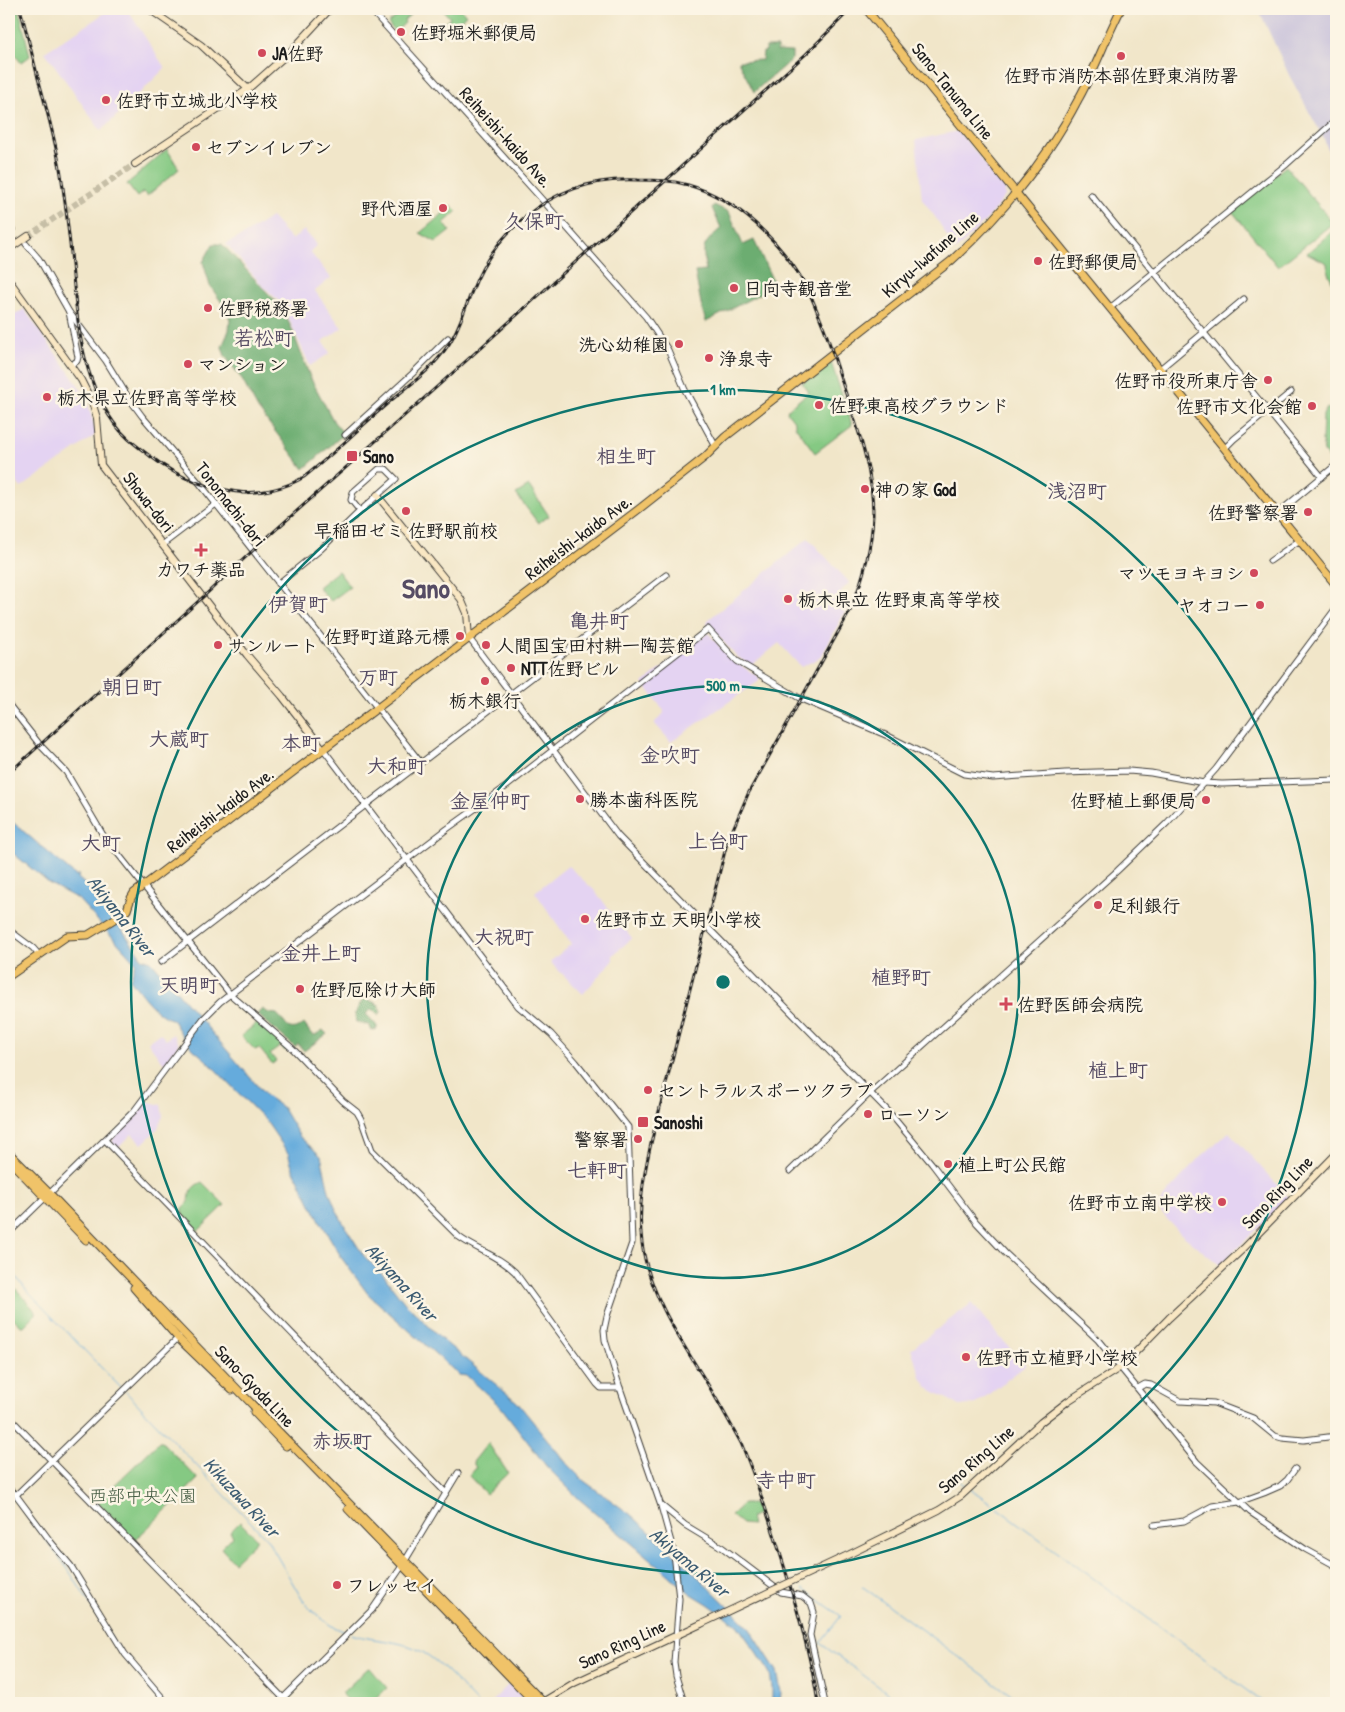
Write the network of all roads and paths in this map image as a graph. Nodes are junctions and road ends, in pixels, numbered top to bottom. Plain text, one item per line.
1 (149, 9) edge
2 (330, 9) edge
3 (370, 9) edge
4 (866, 9) edge
5 (1121, 9) edge
6 (248, 89) junction
7 (1336, 120) edge
8 (135, 164) tunnel mouth
9 (1016, 193) junction
10 (1091, 195) dead end
11 (9, 223) edge
12 (9, 230) edge
13 (28, 236) tunnel mouth
14 (26, 244) dead end
15 (9, 248) edge
16 (1154, 272) junction
17 (9, 280) edge
18 (1244, 299) dead end
19 (1110, 308) junction
20 (69, 312) junction
21 (1204, 332) junction
22 (448, 338) dead end
23 (71, 365) junction
24 (1160, 369) junction
25 (1291, 392) dead end
26 (1268, 412) junction
27 (345, 435) dead end
28 (716, 447) junction
29 (1226, 448) junction
30 (1336, 465) edge
31 (1322, 477) junction
32 (377, 495) junction
33 (216, 504) junction
34 (360, 510) junction
35 (1278, 513) junction
36 (1300, 540) junction
37 (162, 544) junction
38 (1270, 561) dead end
39 (666, 575) dead end
40 (278, 584) junction
41 (1336, 585) edge
42 (1336, 608) edge
43 (469, 638) junction
44 (512, 694) junction
45 (9, 705) edge
46 (377, 709) junction
47 (553, 749) junction
48 (324, 750) junction
49 (421, 763) junction
50 (1336, 780) edge
51 (1204, 783) junction
52 (366, 805) junction
53 (408, 860) junction
54 (143, 887) junction
55 (9, 930) edge
56 (187, 942) junction
57 (39, 955) junction
58 (161, 962) dead end
59 (9, 976) edge
60 (230, 994) junction
61 (870, 1092) junction
62 (105, 1140) junction
63 (9, 1153) edge
64 (1336, 1154) edge
65 (9, 1160) edge
66 (790, 1170) dead end
67 (48, 1196) junction
68 (9, 1233) edge
69 (181, 1335) junction
70 (1121, 1367) junction
71 (620, 1388) junction
72 (1138, 1388) junction
73 (9, 1416) edge
74 (1336, 1436) edge
75 (52, 1461) junction
76 (1294, 1469) dead end
77 (458, 1473) dead end
78 (9, 1489) edge
79 (446, 1493) junction
80 (16, 1495) junction
81 (1239, 1502) junction
82 (661, 1506) junction
83 (1154, 1525) dead end
84 (404, 1563) junction
85 (1336, 1566) edge
86 (676, 1636) junction
87 (283, 1698) junction
88 (167, 1703) edge
89 (278, 1703) edge
90 (288, 1703) edge
91 (541, 1703) edge
92 (684, 1703) edge
93 (825, 1703) edge

1 - 6 main road
2 - 6 main road
3 - 28 street, Reiheishi-kaido Ave.
4 - 9 main road, Sano-Tanuma Line
5 - 9 main road, Kiryu-Iwafune Line
6 - 8 main road
7 - 16 street
9 - 19 main road, Sano-Tanuma Line
9 - 28 main road, Kiryu-Iwafune Line
10 - 16 street
11 - 12 street
13 - 15 main road
14 - 20 street
16 - 19 street
16 - 21 street
17 - 23 main road, Showa-dori
18 - 21 street
19 - 24 main road, Sano-Tanuma Line
20 - 23 street
20 - 33 street, Tonomachi-dori
21 - 24 street
21 - 26 street
22 - 27 street
23 - 37 main road, Showa-dori
24 - 29 main road, Sano-Tanuma Line
25 - 26 street
26 - 29 street
26 - 31 street
28 - 43 main road, Reiheishi-kaido Ave.
29 - 35 main road, Sano-Tanuma Line
30 - 31 street
31 - 35 street
32 - 34 street
32 - 34 street
32 - 43 main road
33 - 37 street
33 - 40 street, Tonomachi-dori
34 - 40 street
35 - 36 main road, Sano-Tanuma Line
36 - 38 street
36 - 41 main road, Sano-Tanuma Line
37 - 48 main road, Showa-dori
39 - 44 street
40 - 46 street, Tonomachi-dori
42 - 51 street
43 - 44 street
43 - 46 main road, Reiheishi-kaido Ave.
44 - 47 street
44 - 49 street
45 - 54 street
46 - 48 main road, Reiheishi-kaido Ave.
46 - 49 street, Tonomachi-dori
47 - 51 street
47 - 53 street
47 - 61 street
48 - 52 street
48 - 54 main road, Reiheishi-kaido Ave.
49 - 52 street
50 - 51 street
51 - 61 street
52 - 53 street
52 - 56 street
53 - 60 street
53 - 71 street
54 - 56 street
54 - 57 main road, Reiheishi-kaido Ave.
55 - 57 street
56 - 58 street
56 - 60 street
57 - 59 main road, Reiheishi-kaido Ave.
60 - 62 street
60 - 71 street
61 - 66 street
61 - 70 street
62 - 67 street
62 - 79 street
63 - 67 main road, Sano-Gyoda Line
64 - 70 main road, Sano Ring Line
65 - 67 main road, Sano-Gyoda Line
67 - 68 street
67 - 69 main road, Sano-Gyoda Line
69 - 75 street
69 - 84 main road, Sano-Gyoda Line
70 - 72 street
70 - 86 main road, Sano Ring Line, bridge
71 - 82 street
72 - 74 street
72 - 81 street
73 - 75 street
75 - 80 street
75 - 87 street
76 - 81 street
77 - 79 street
78 - 80 street
79 - 84 street
80 - 88 street
81 - 83 street
81 - 85 street
82 - 86 street
82 - 93 street
84 - 87 street
84 - 91 main road, Sano-Gyoda Line
86 - 91 main road, Sano Ring Line
86 - 92 street
87 - 89 street
87 - 90 street

